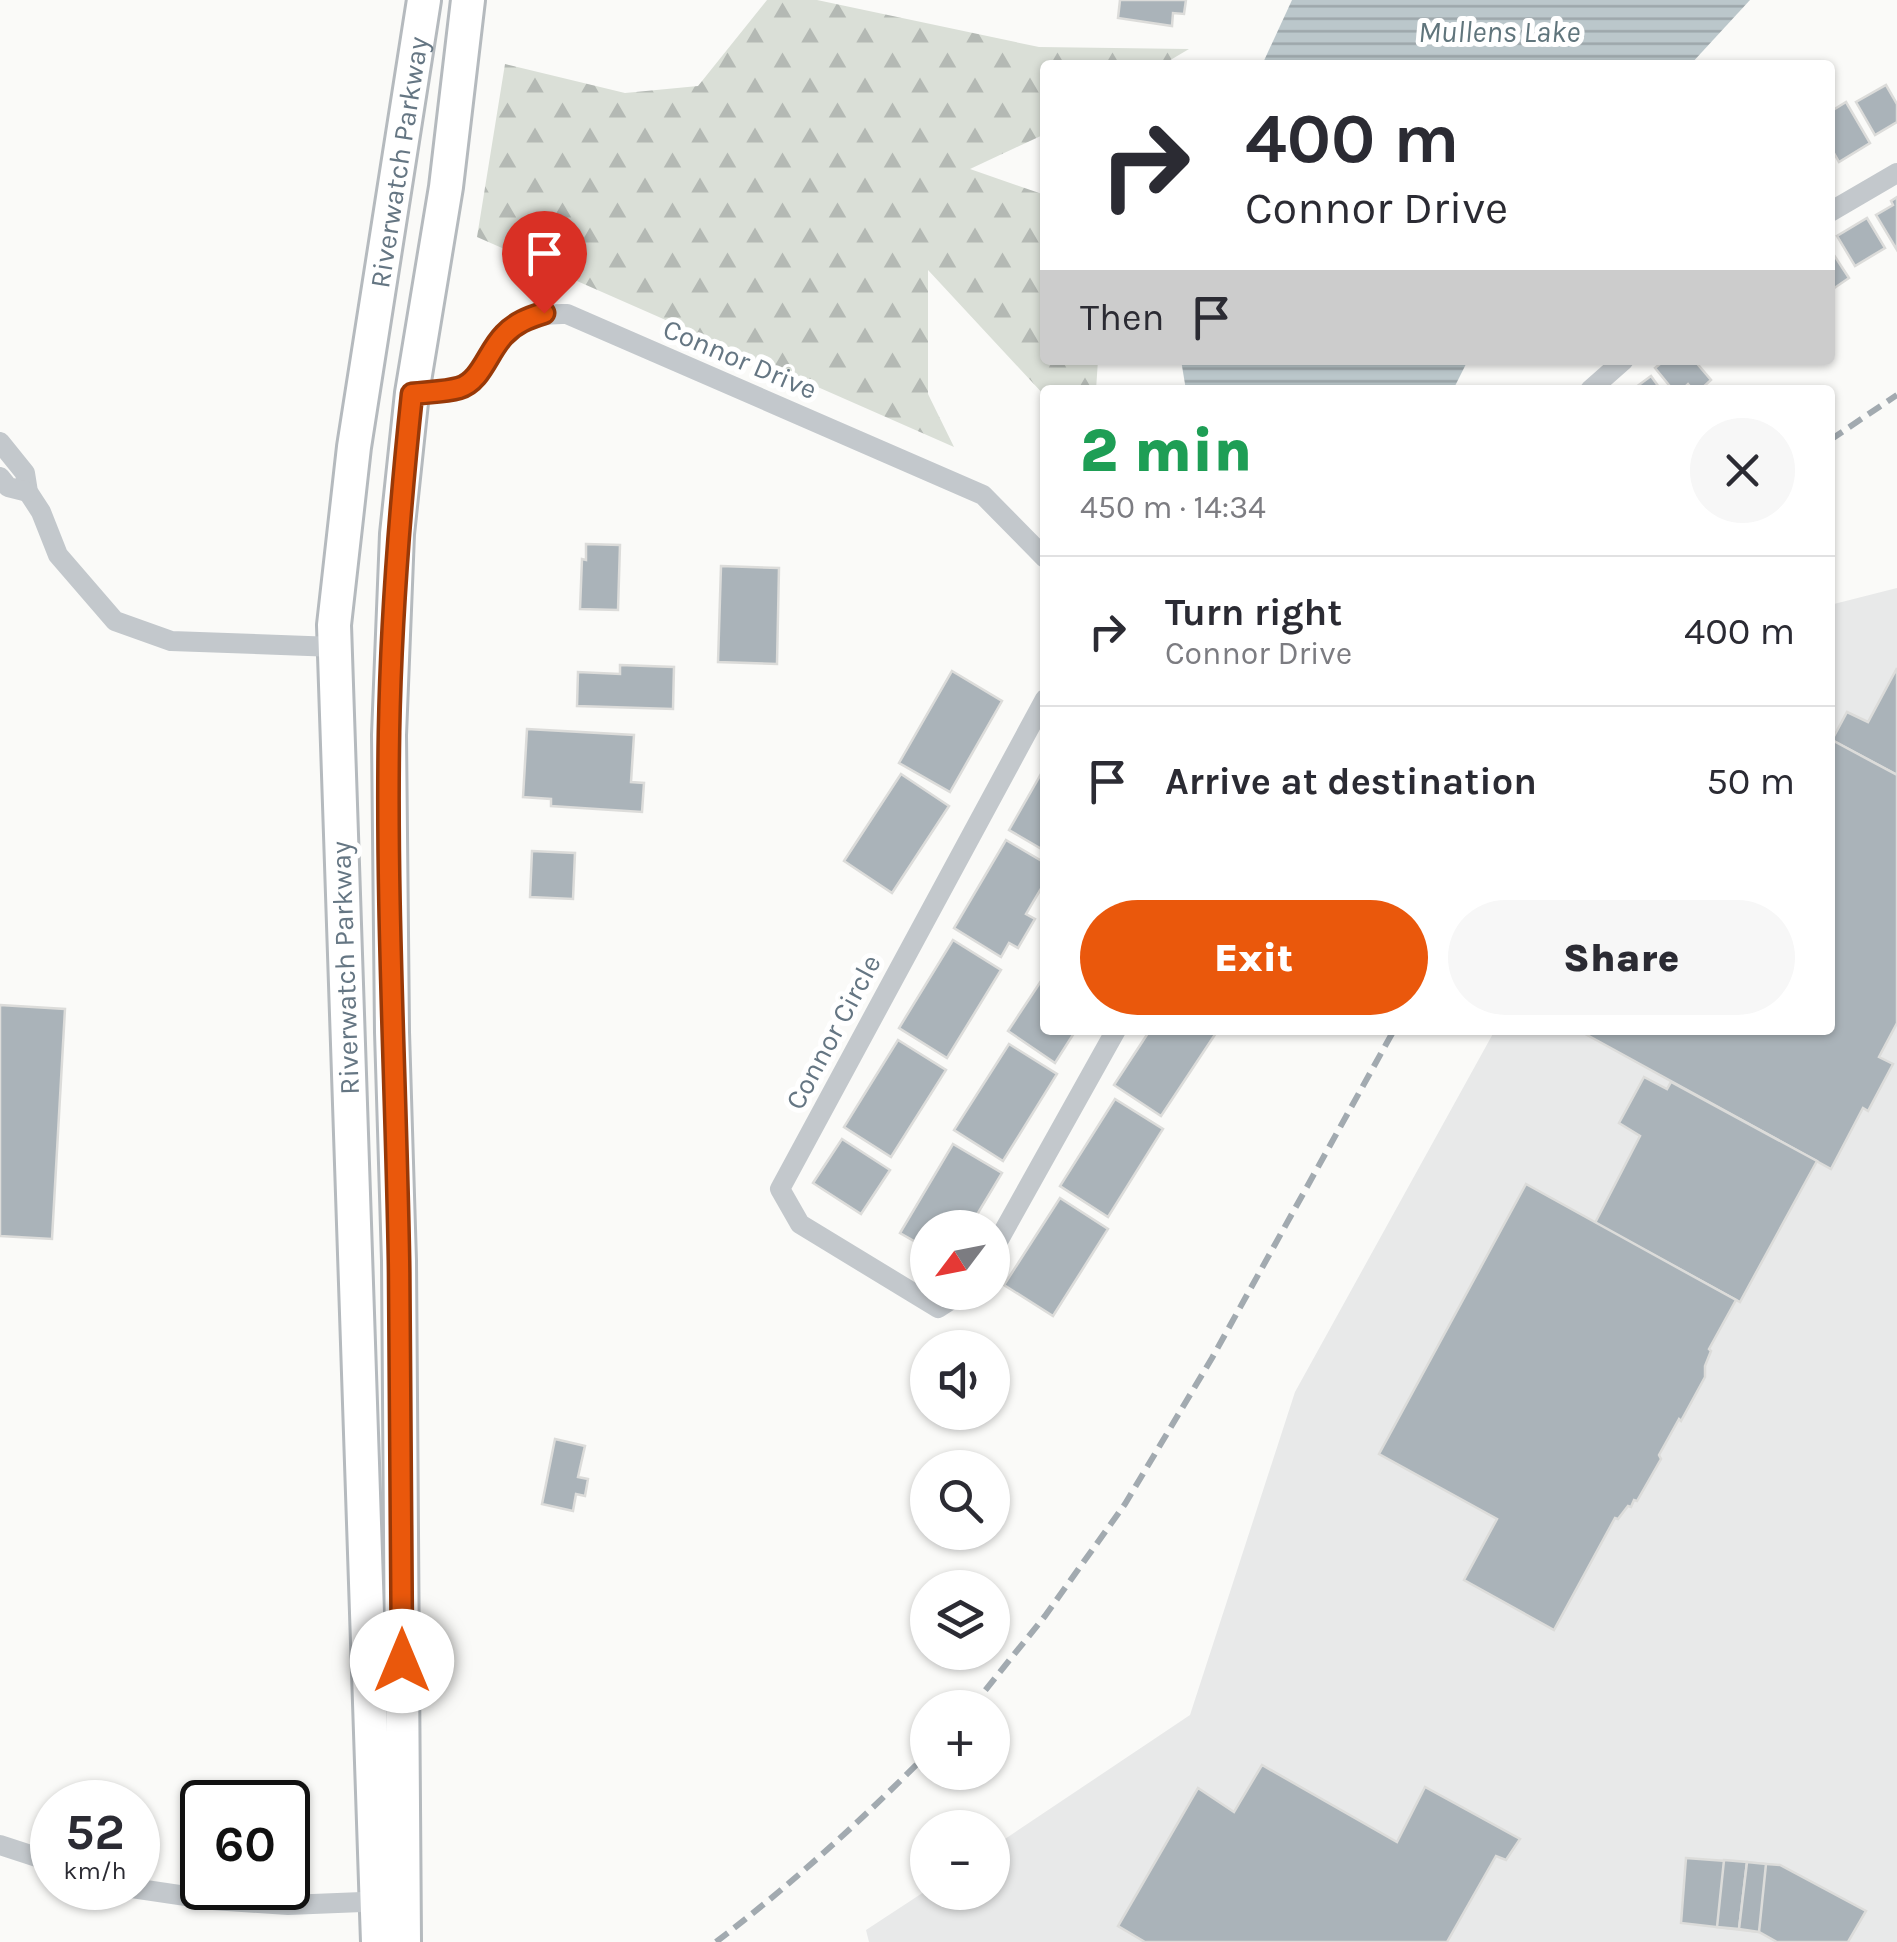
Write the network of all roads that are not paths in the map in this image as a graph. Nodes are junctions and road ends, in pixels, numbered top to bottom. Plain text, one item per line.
1 (424, 0) edge
2 (468, 0) edge
3 (1897, 173) edge
4 (1835, 209) edge
5 (1618, 365) edge
6 (1596, 385) edge
7 (412, 394) junction
8 (0, 442) edge
9 (0, 477) edge
10 (28, 492) junction
11 (1040, 553) edge
12 (334, 647) junction
13 (1040, 707) edge
14 (1113, 1035) edge
15 (1010, 1220) edge
16 (910, 1291) edge
17 (0, 1844) edge
18 (30, 1854) edge
19 (160, 1892) edge
20 (390, 1901) junction
21 (378, 1942) edge
22 (404, 1942) edge

1 - 12 main road, Riverwatch Parkway
2 - 7 main road, Riverwatch Parkway
3 - 4 street
5 - 6 street
7 - 11 street, Connor Drive
7 - 20 main road, Riverwatch Parkway
8 - 10 street
9 - 10 street
10 - 12 street
12 - 20 main road, Riverwatch Parkway
13 - 16 street, Connor Circle
14 - 15 street
17 - 18 street
19 - 20 street
20 - 21 main road, Riverwatch Parkway
20 - 22 main road, Riverwatch Parkway

